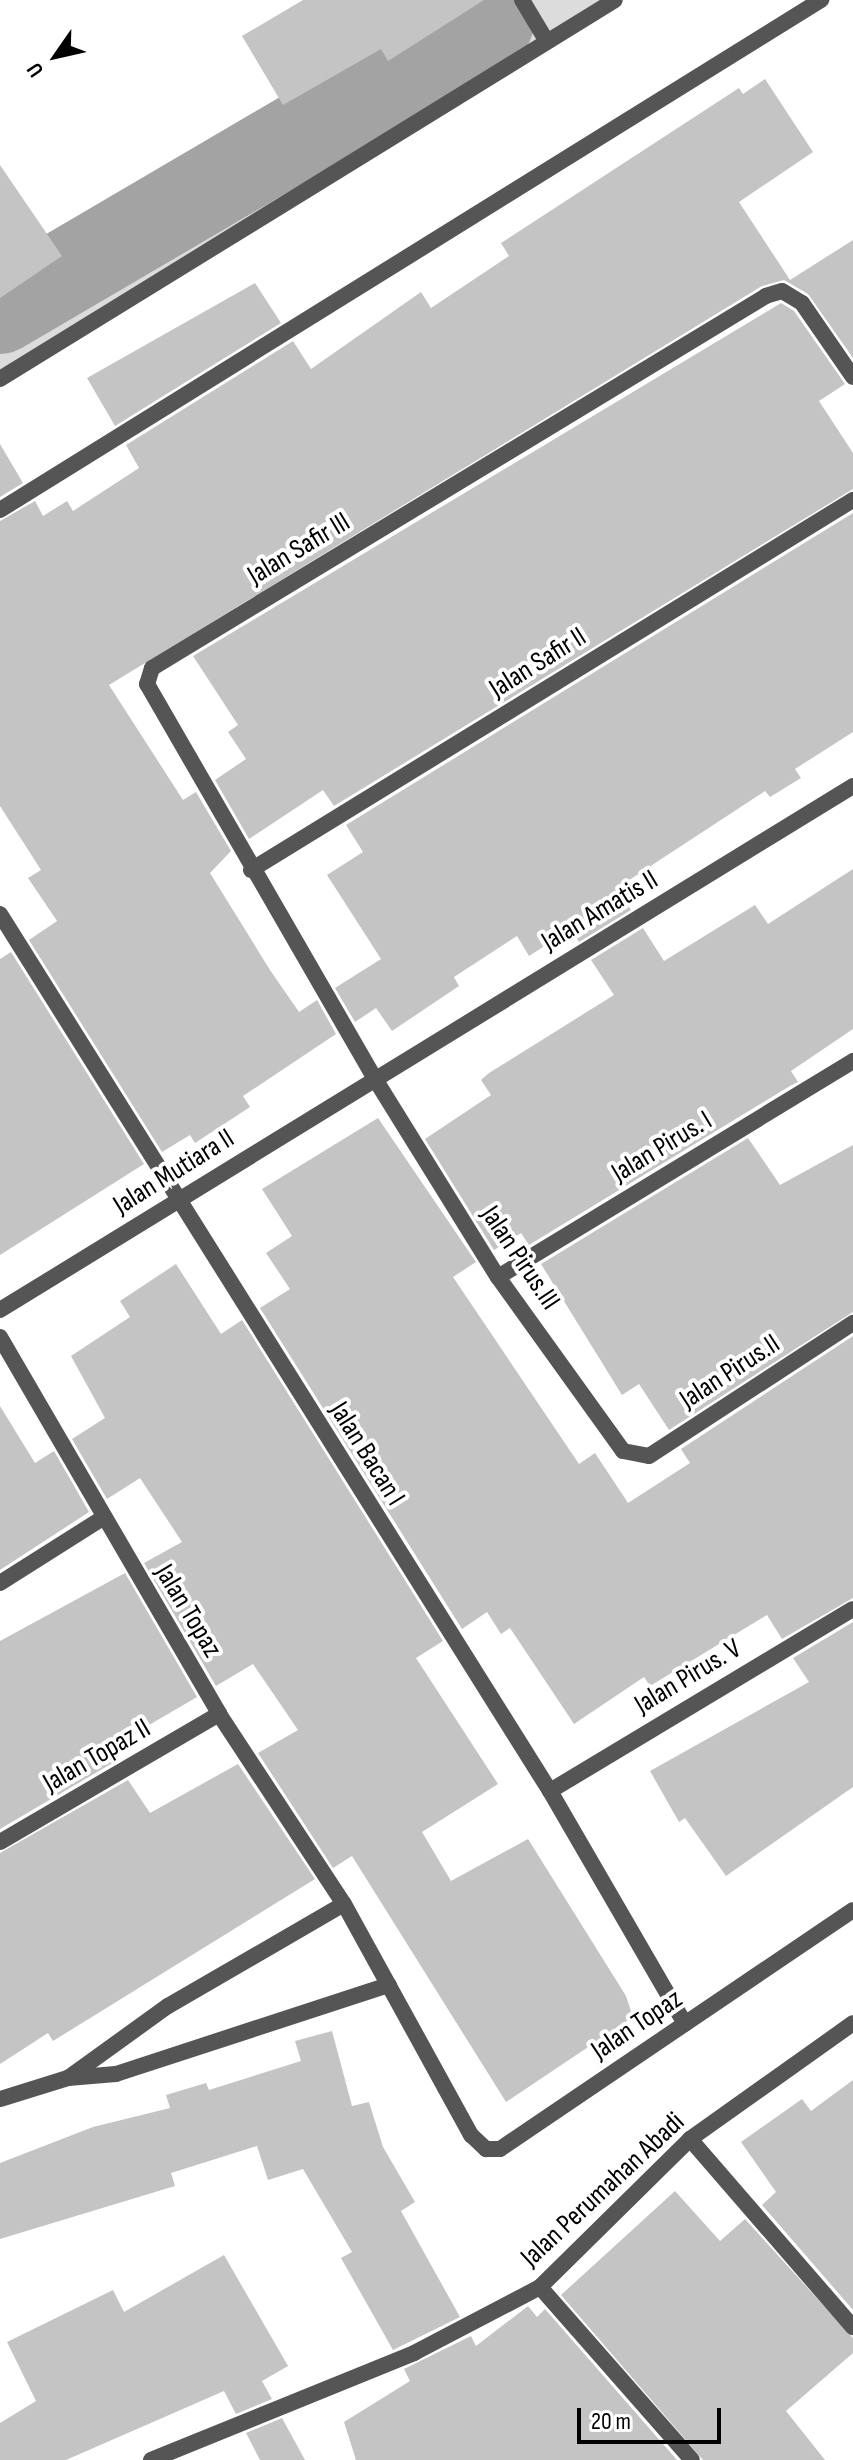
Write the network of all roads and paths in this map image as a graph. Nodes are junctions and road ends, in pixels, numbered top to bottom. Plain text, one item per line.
1 (522, 0) edge
2 (615, 0) edge
3 (821, 0) edge
4 (546, 40) junction
5 (853, 377) edge
6 (0, 379) edge
7 (853, 500) edge
8 (0, 510) edge
9 (853, 786) edge
10 (251, 870) junction
11 (0, 914) edge
12 (853, 1061) edge
13 (375, 1079) junction
14 (181, 1199) junction
15 (498, 1277) junction
16 (0, 1310) edge
17 (853, 1323) edge
18 (0, 1337) edge
19 (632, 1458) joint
20 (103, 1518) junction
21 (0, 1583) edge
22 (853, 1609) edge
23 (219, 1714) junction
24 (550, 1791) junction
25 (0, 1842) edge
26 (344, 1904) junction
27 (853, 1910) edge
28 (389, 1985) junction
29 (853, 2023) edge
30 (685, 2024) junction
31 (68, 2078) junction
32 (0, 2099) edge
33 (690, 2139) junction
34 (540, 2287) junction
35 (853, 2327) edge
36 (151, 2460) edge
37 (692, 2460) edge

1 - 4 street
2 - 4 street
3 - 8 street
4 - 6 street
5 - 10 street, Jalan Safir III
7 - 10 street, Jalan Safir II
9 - 13 street, Jalan Amatis II
10 - 13 street, Jalan Safir III
11 - 14 street, Jalan Bacan I
12 - 15 street, Jalan Pirus. I
13 - 14 street, Jalan Mutiara II
13 - 15 street, Jalan Pirus.III
14 - 16 street, Jalan Mutiara II
14 - 24 street, Jalan Bacan I
15 - 19 street, Jalan Pirus.III
17 - 19 street, Jalan Pirus.II
18 - 20 street, Jalan Topaz
20 - 21 street
20 - 23 street, Jalan Topaz
22 - 24 street, Jalan Pirus. V
23 - 25 street, Jalan Topaz II
23 - 26 street, Jalan Topaz
24 - 30 street, Jalan Bacan I
26 - 28 street, Jalan Topaz
26 - 31 street
27 - 30 street, Jalan Topaz
28 - 30 street, Jalan Topaz
28 - 31 street
29 - 33 street, Jalan Perumahan Abadi
31 - 32 street
33 - 34 street, Jalan Perumahan Abadi
33 - 35 street
34 - 36 street, Jalan Perumahan Abadi
34 - 37 street

